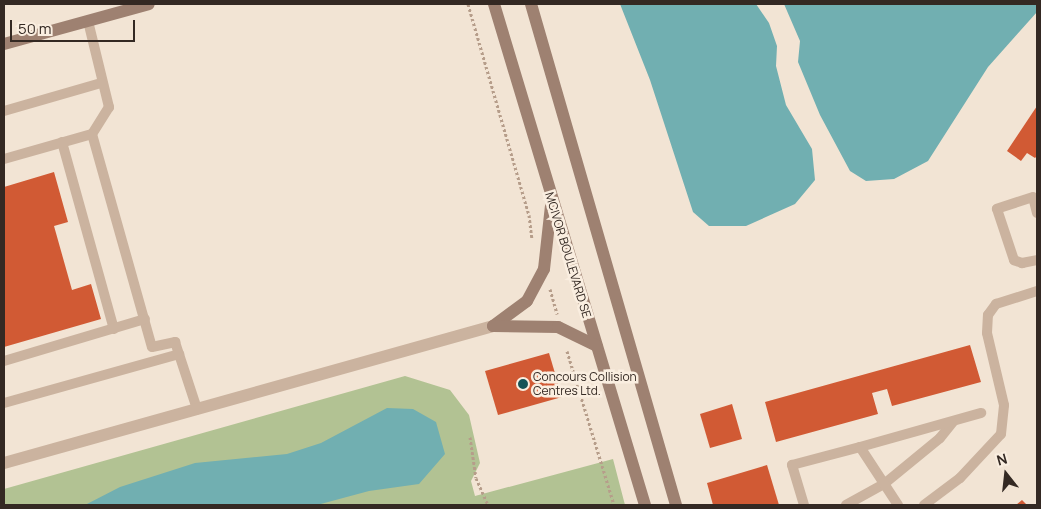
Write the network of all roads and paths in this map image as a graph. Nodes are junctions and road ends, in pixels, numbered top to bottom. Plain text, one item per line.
1 (149, 4) edge
2 (468, 4) edge
3 (494, 4) edge
4 (531, 4) edge
5 (88, 21) junction
6 (4, 44) edge
7 (101, 83) junction
8 (4, 112) edge
9 (92, 134) junction
10 (62, 142) junction
11 (4, 159) edge
12 (551, 201) junction
13 (1037, 213) edge
14 (532, 243) dead end
15 (1037, 260) edge
16 (549, 283) dead end
17 (1037, 291) edge
18 (558, 316) dead end
19 (144, 319) junction
20 (494, 326) junction
21 (114, 329) junction
22 (596, 346) junction
23 (567, 351) dead end
24 (179, 354) junction
25 (4, 362) edge
26 (4, 403) edge
27 (197, 409) junction
28 (981, 413) dead end
29 (953, 422) junction
30 (470, 436) dead end
31 (860, 447) junction
32 (4, 463) edge
33 (884, 484) junction
34 (488, 505) edge
35 (614, 505) edge
36 (645, 505) edge
37 (676, 505) edge
38 (804, 505) edge
39 (846, 505) edge
40 (898, 505) edge
41 (924, 505) edge

1 - 5 main road
2 - 14 path
3 - 12 main road, MCIVOR BOULEVARD SE
4 - 37 main road
5 - 6 main road
5 - 7 lane
7 - 8 lane
7 - 9 lane
9 - 10 lane
9 - 19 lane
10 - 11 lane
10 - 21 lane
12 - 20 main road
12 - 22 main road, MCIVOR BOULEVARD SE
13 - 15 lane
16 - 18 path
17 - 41 lane
19 - 21 lane
19 - 24 lane
20 - 22 main road
20 - 27 street
21 - 25 lane
22 - 36 main road, MCIVOR BOULEVARD SE
23 - 35 path
24 - 26 lane
24 - 27 lane
27 - 32 street
28 - 29 lane
29 - 31 lane
29 - 33 lane
30 - 34 path
31 - 33 lane
31 - 38 lane
33 - 39 lane
33 - 40 lane

